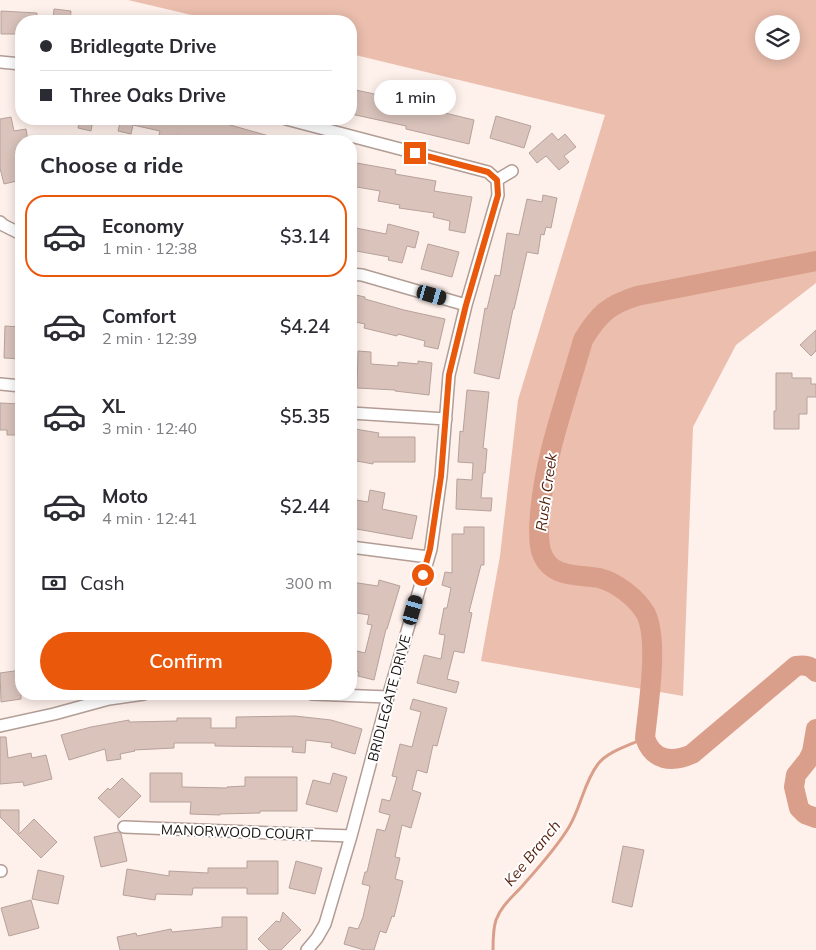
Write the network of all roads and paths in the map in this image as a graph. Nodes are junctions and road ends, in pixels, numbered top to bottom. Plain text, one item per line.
1 (0, 62) edge
2 (15, 63) edge
3 (309, 125) edge
4 (347, 135) edge
5 (357, 138) edge
6 (512, 171) dead end
7 (495, 178) junction
8 (0, 222) edge
9 (15, 231) edge
10 (357, 275) edge
11 (466, 305) junction
12 (0, 384) edge
13 (15, 385) edge
14 (357, 413) edge
15 (446, 419) junction
16 (357, 547) edge
17 (428, 558) junction
18 (357, 696) edge
19 (388, 697) junction
20 (105, 700) edge
21 (0, 726) edge
22 (124, 828) dead end
23 (351, 836) junction
24 (307, 950) edge

1 - 2 street
3 - 4 street
5 - 7 street
6 - 7 street
7 - 11 street, BRIDLEGATE DRIVE
8 - 9 street
10 - 11 street
11 - 15 street, BRIDLEGATE DRIVE
12 - 13 street
14 - 15 street
15 - 17 street, BRIDLEGATE DRIVE
16 - 17 street
17 - 19 street, BRIDLEGATE DRIVE
18 - 19 street
19 - 23 street, BRIDLEGATE DRIVE
20 - 21 street
22 - 23 street, MANORWOOD COURT
23 - 24 street, BRIDLEGATE DRIVE

